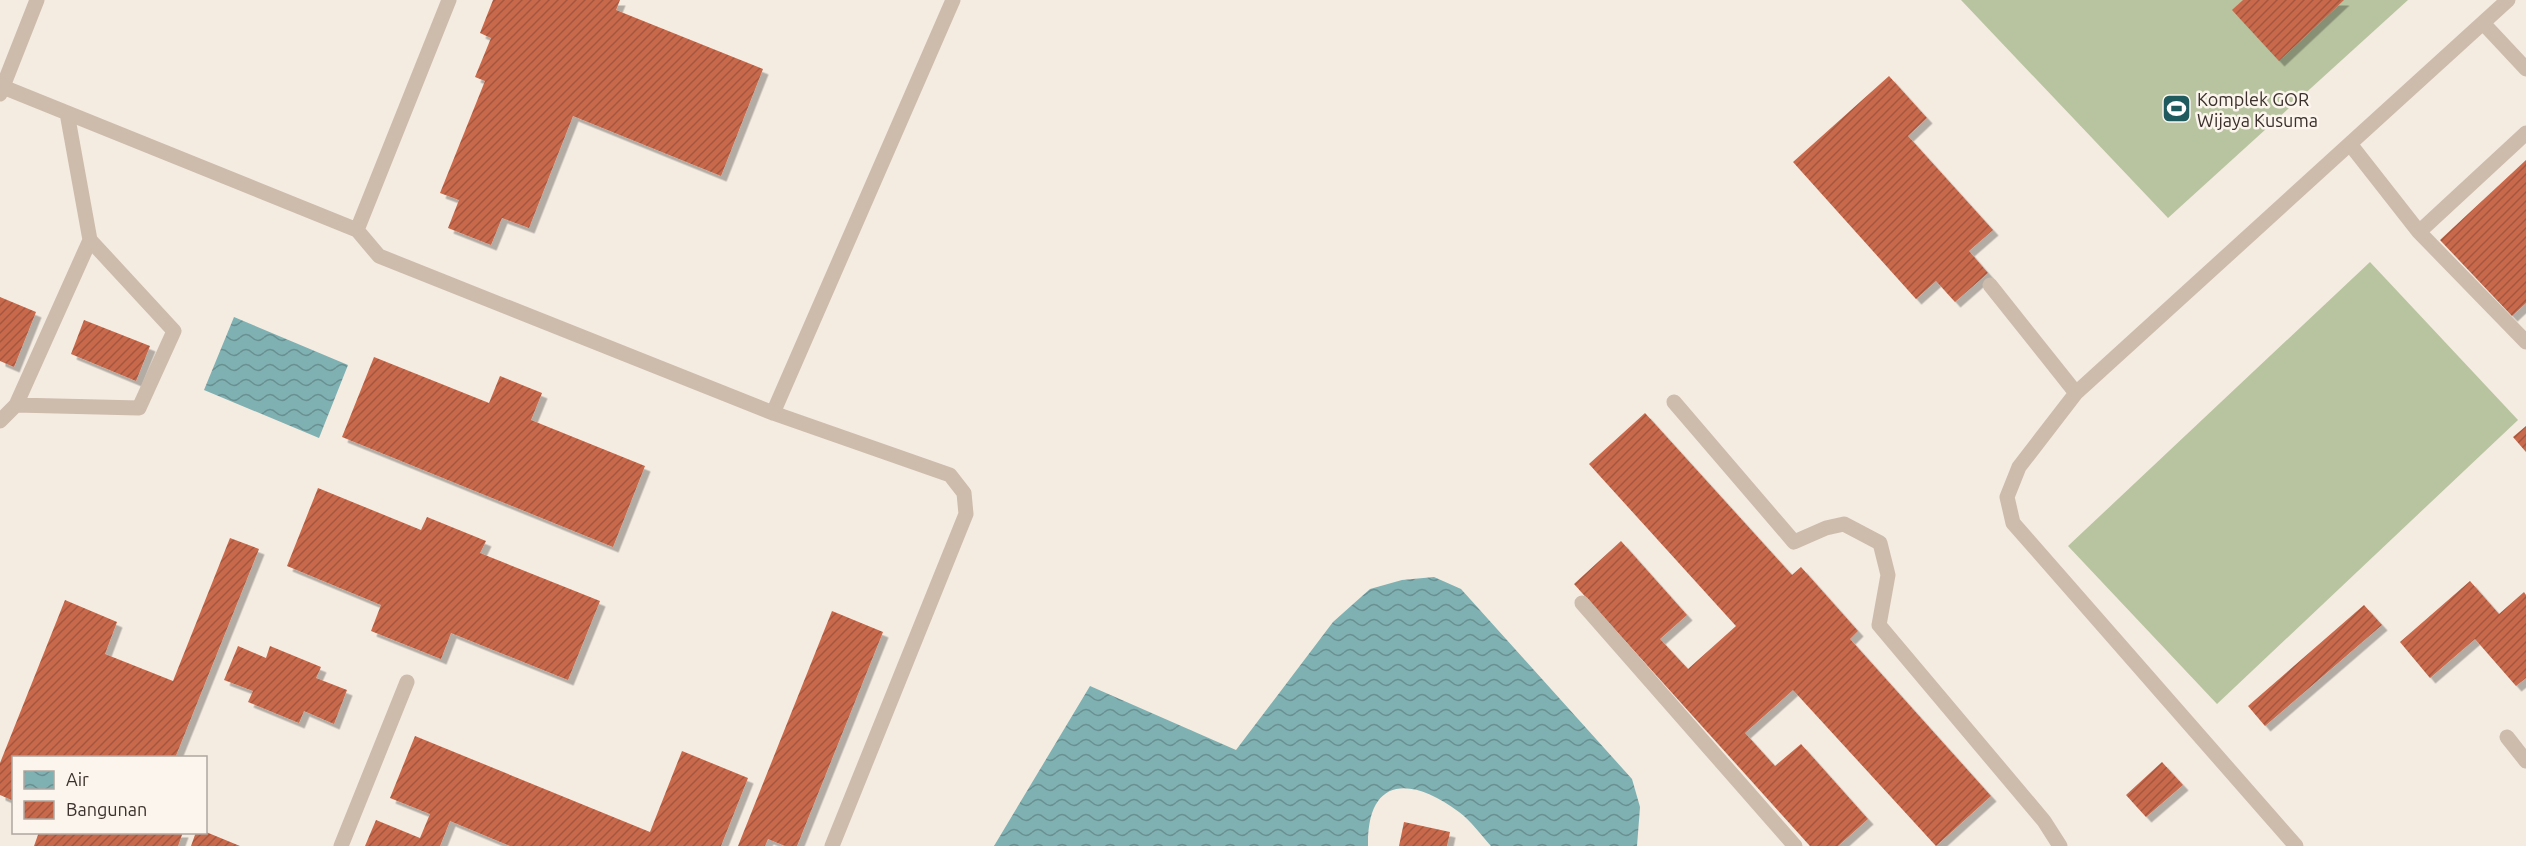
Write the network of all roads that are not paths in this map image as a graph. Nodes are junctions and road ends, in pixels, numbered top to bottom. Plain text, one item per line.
1 (37, 0) edge
2 (449, 0) edge
3 (953, 0) edge
4 (2508, 0) edge
5 (2483, 23) junction
6 (2526, 69) edge
7 (1, 91) edge
8 (67, 113) junction
9 (2526, 133) edge
10 (2350, 144) junction
11 (357, 230) junction
12 (2419, 232) junction
13 (90, 240) junction
14 (1990, 285) dead end
15 (2526, 342) edge
16 (2076, 393) junction
17 (1674, 402) dead end
18 (16, 405) junction
19 (773, 413) junction
20 (0, 421) edge
21 (1582, 603) dead end
22 (407, 682) dead end
23 (2507, 737) dead end
24 (2526, 761) edge
25 (341, 846) edge
26 (832, 846) edge
27 (1795, 846) edge
28 (2060, 846) edge
29 (2296, 846) edge

1 - 7 lane
2 - 11 lane
3 - 19 lane
4 - 5 lane
5 - 6 lane
5 - 10 lane
7 - 8 lane
8 - 11 lane
8 - 13 lane
9 - 12 lane
10 - 12 lane
10 - 16 lane
11 - 19 lane
12 - 15 lane
13 - 18 lane
13 - 18 lane
14 - 16 lane
16 - 29 lane
17 - 28 lane
18 - 20 lane
19 - 26 lane
21 - 27 lane
22 - 25 lane
23 - 24 lane

